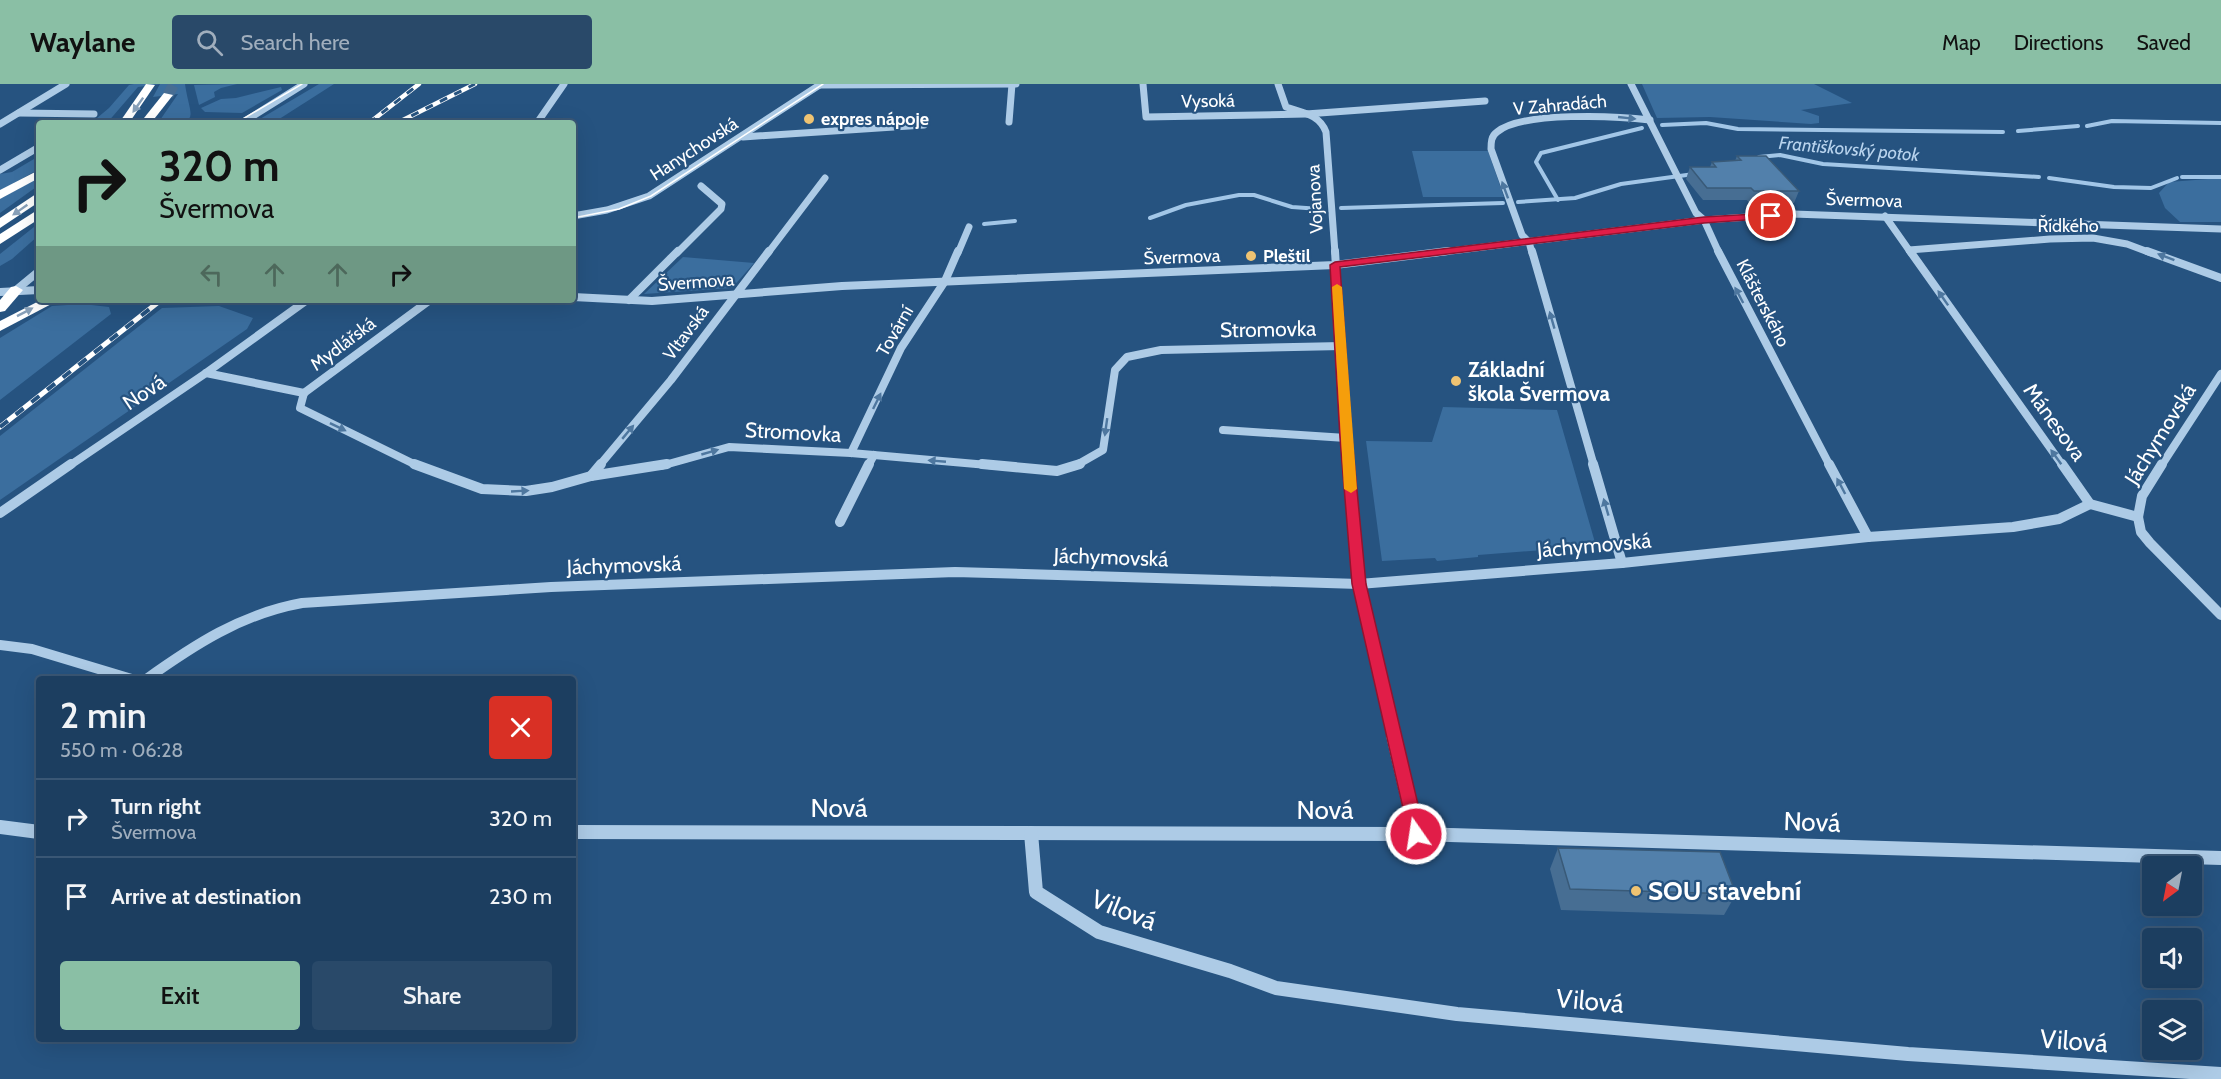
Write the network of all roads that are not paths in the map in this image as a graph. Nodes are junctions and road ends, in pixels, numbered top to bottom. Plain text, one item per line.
1 (66, 84) edge
2 (304, 84) edge
3 (564, 84) edge
4 (1014, 84) edge
5 (1143, 84) edge
6 (1278, 84) edge
7 (1631, 84) edge
8 (820, 85) edge
9 (150, 86) tunnel mouth
10 (168, 95) tunnel mouth
11 (1485, 101) dead end
12 (19, 113) junction
13 (1306, 114) junction
14 (83, 120) edge
15 (126, 120) edge
16 (147, 120) edge
17 (247, 120) edge
18 (539, 120) edge
19 (1650, 120) junction
20 (1009, 122) dead end
21 (0, 124) edge
22 (924, 126) dead end
23 (740, 137) junction
24 (36, 149) edge
25 (0, 170) edge
26 (36, 175) edge
27 (825, 178) dead end
28 (701, 186) dead end
29 (0, 195) edge
30 (36, 198) edge
31 (36, 215) edge
32 (576, 215) edge
33 (1885, 216) junction
34 (1704, 220) junction
35 (0, 224) edge
36 (969, 227) dead end
37 (2221, 229) edge
38 (0, 240) edge
39 (1529, 242) junction
40 (1909, 250) junction
41 (1335, 265) junction
42 (36, 273) edge
43 (2221, 278) edge
44 (945, 281) junction
45 (16, 290) junction
46 (36, 290) edge
47 (0, 292) edge
48 (736, 295) junction
49 (576, 297) edge
50 (629, 300) junction
51 (45, 303) edge
52 (303, 303) edge
53 (426, 303) edge
54 (0, 308) edge
55 (0, 327) edge
56 (1342, 346) junction
57 (206, 373) junction
58 (2221, 374) edge
59 (304, 393) junction
60 (1222, 430) dead end
61 (1346, 438) junction
62 (851, 453) junction
63 (874, 455) junction
64 (591, 476) junction
65 (2090, 504) junction
66 (0, 513) edge
67 (2138, 517) junction
68 (840, 522) dead end
69 (1868, 537) junction
70 (1622, 563) junction
71 (1359, 584) junction
72 (2221, 615) edge
73 (0, 645) edge
74 (122, 676) edge
75 (151, 676) edge
76 (0, 827) edge
77 (36, 832) edge
78 (576, 832) edge
79 (1031, 833) junction
80 (1416, 834) junction
81 (2221, 858) edge
82 (2221, 1074) edge

1 - 12 street
2 - 17 street
3 - 18 street
4 - 8 street
4 - 20 street
5 - 13 street, Vysoká
6 - 13 street
7 - 19 street, Klášterského
8 - 23 street, Hanychovská
9 -> 15 highway
10 - 16 highway
11 - 13 street, Vysoká
12 - 14 street
12 - 21 street
13 - 41 street, Vojanova
19 - 34 street, Klášterského
39 -> 19 street, V Zahradách
22 - 23 street
23 - 32 street, Hanychovská
24 - 25 street
26 - 29 highway
27 - 48 street, Vltavská
28 - 50 street
30 -> 35 highway
31 - 38 highway
33 - 34 street, Švermova
33 - 37 street, Švermova
33 - 40 street, Mánesova
34 - 39 street, Švermova
69 -> 34 street, Klášterského
36 - 44 street, Tovární
39 - 41 street, Švermova
70 -> 39 street, V Zahradách
43 -> 40 street, Řídkého
65 -> 40 street, Mánesova
41 - 44 street, Švermova
41 - 56 street, Vojanova
42 - 45 street
44 - 48 street, Švermova
62 -> 44 street, Tovární
45 - 46 street
45 - 47 street
45 - 54 highway
48 - 50 street, Švermova
64 -> 48 street, Vltavská
49 - 50 street, Švermova
55 -> 51 highway
52 - 57 street, Nová
53 - 59 street, Mydlářská
56 - 61 street, Vojanova
56 -> 63 street, Stromovka
57 - 59 street
57 - 66 street, Nová
58 - 67 street, Jáchymovská
59 -> 64 street, Stromovka
60 - 61 street
61 - 71 street, Vojanova
62 - 63 street, Stromovka
64 -> 62 street, Stromovka
63 - 68 street
65 - 67 street
65 - 69 street, Jáchymovská
67 - 72 street
69 - 70 street, Jáchymovská
70 - 71 street, Jáchymovská
71 - 75 street, Jáchymovská
71 - 80 street, Vojanova
73 - 74 street
76 - 77 street
78 - 79 street, Nová
79 - 80 street, Nová
79 - 82 street, Vilová
80 - 81 street, Nová

